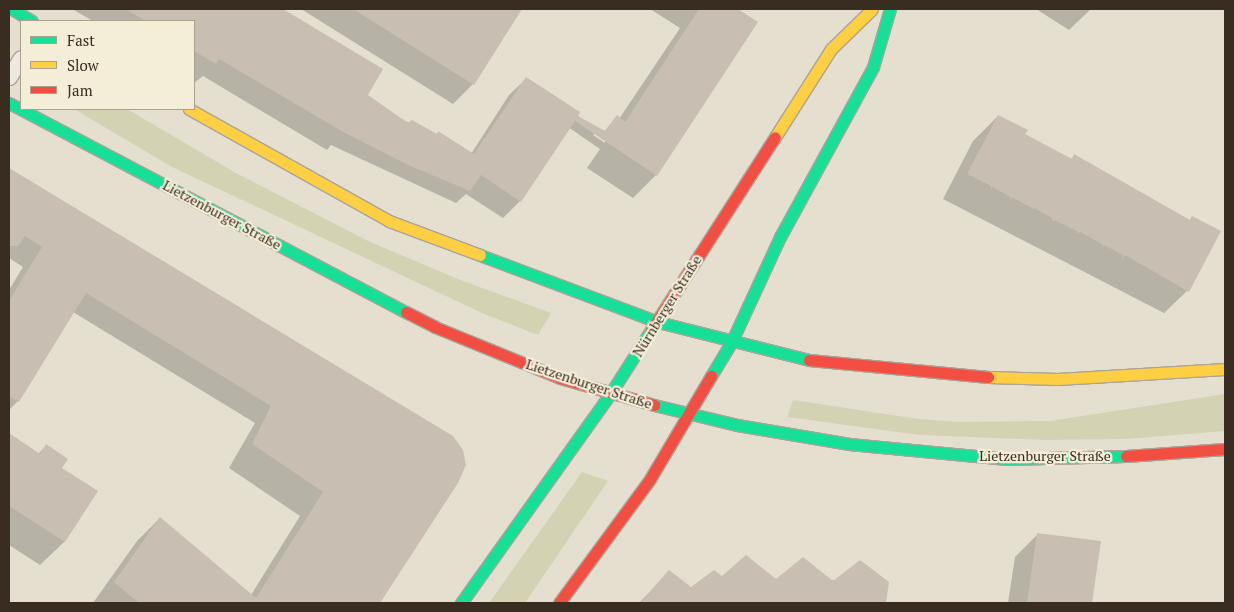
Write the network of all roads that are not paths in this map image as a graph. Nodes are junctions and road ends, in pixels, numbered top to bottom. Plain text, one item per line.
1 (12, 9) edge
2 (872, 9) edge
3 (890, 9) edge
4 (30, 20) edge
5 (20, 60) edge
6 (9, 77) edge
7 (22, 110) edge
8 (191, 110) edge
9 (658, 322) junction
10 (731, 343) junction
11 (1225, 369) edge
12 (610, 394) junction
13 (690, 416) junction
14 (1225, 448) edge
15 (461, 603) edge
16 (559, 603) edge

1 - 4 main road
2 - 9 main road, Nürnberger Straße
3 - 10 main road
5 - 6 lane
7 - 12 main road, Lietzenburger Straße
8 - 9 main road
9 - 10 main road
9 - 12 main road, Nürnberger Straße
10 - 11 main road
10 - 13 main road
12 - 13 main road, Lietzenburger Straße
12 - 15 main road, Nürnberger Straße
13 - 14 main road, Lietzenburger Straße
13 - 16 main road

